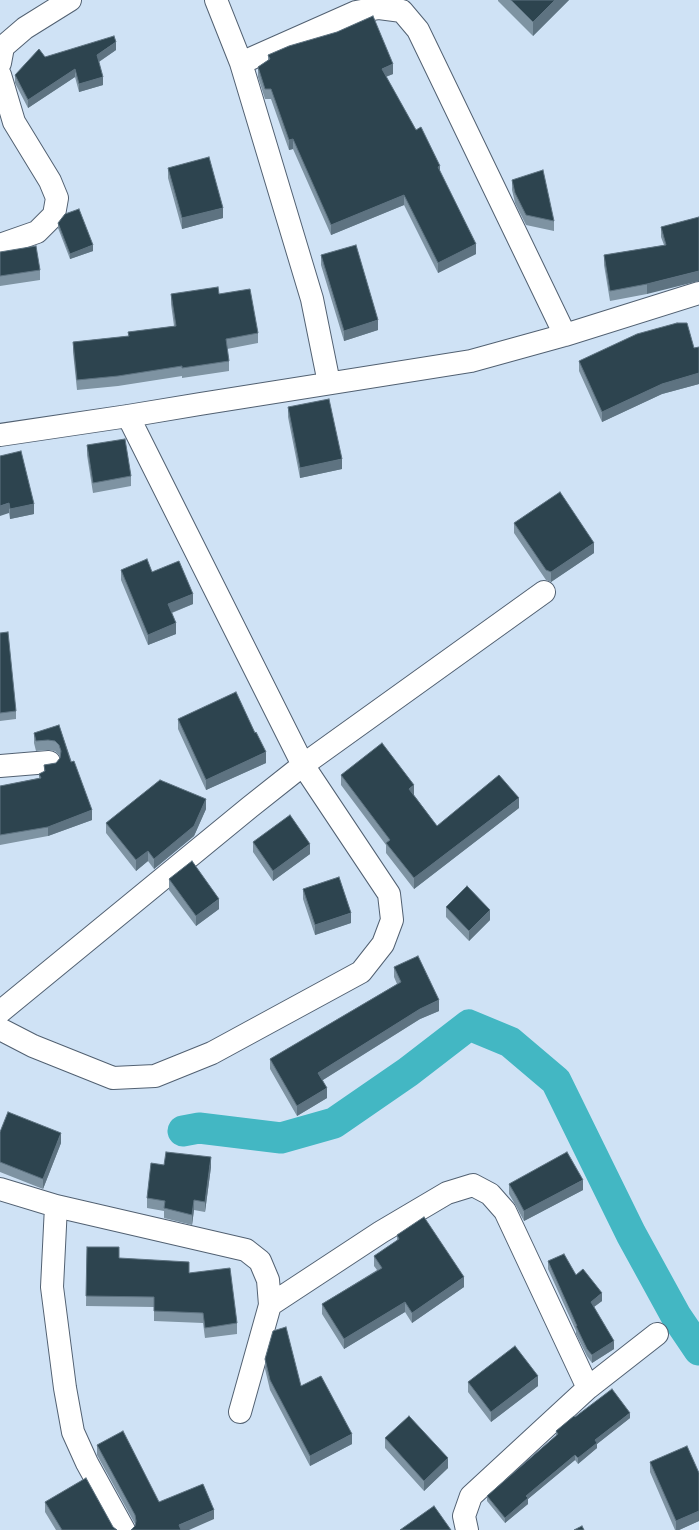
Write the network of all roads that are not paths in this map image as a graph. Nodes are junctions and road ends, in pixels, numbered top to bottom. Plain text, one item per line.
1 (70, 0) edge
2 (216, 0) edge
3 (0, 63) edge
4 (241, 63) junction
5 (0, 74) edge
6 (0, 245) edge
7 (699, 293) edge
8 (565, 335) junction
9 (329, 383) junction
10 (128, 416) junction
11 (0, 435) edge
12 (544, 592) dead end
13 (49, 762) dead end
14 (303, 765) junction
15 (0, 766) edge
16 (0, 1012) edge
17 (0, 1029) edge
18 (0, 1189) edge
19 (56, 1206) junction
20 (270, 1305) junction
21 (657, 1334) dead end
22 (588, 1388) junction
23 (240, 1412) dead end
24 (124, 1530) edge
25 (468, 1530) edge

1 - 3 street
2 - 4 street
4 - 8 street
4 - 9 street
5 - 6 street
7 - 8 street
8 - 9 street
9 - 10 street
10 - 11 street
10 - 14 street
12 - 14 street
13 - 15 street
14 - 16 street
14 - 17 street
18 - 19 street
19 - 20 street
19 - 24 street
20 - 22 street
20 - 23 street
21 - 22 street
22 - 25 street

